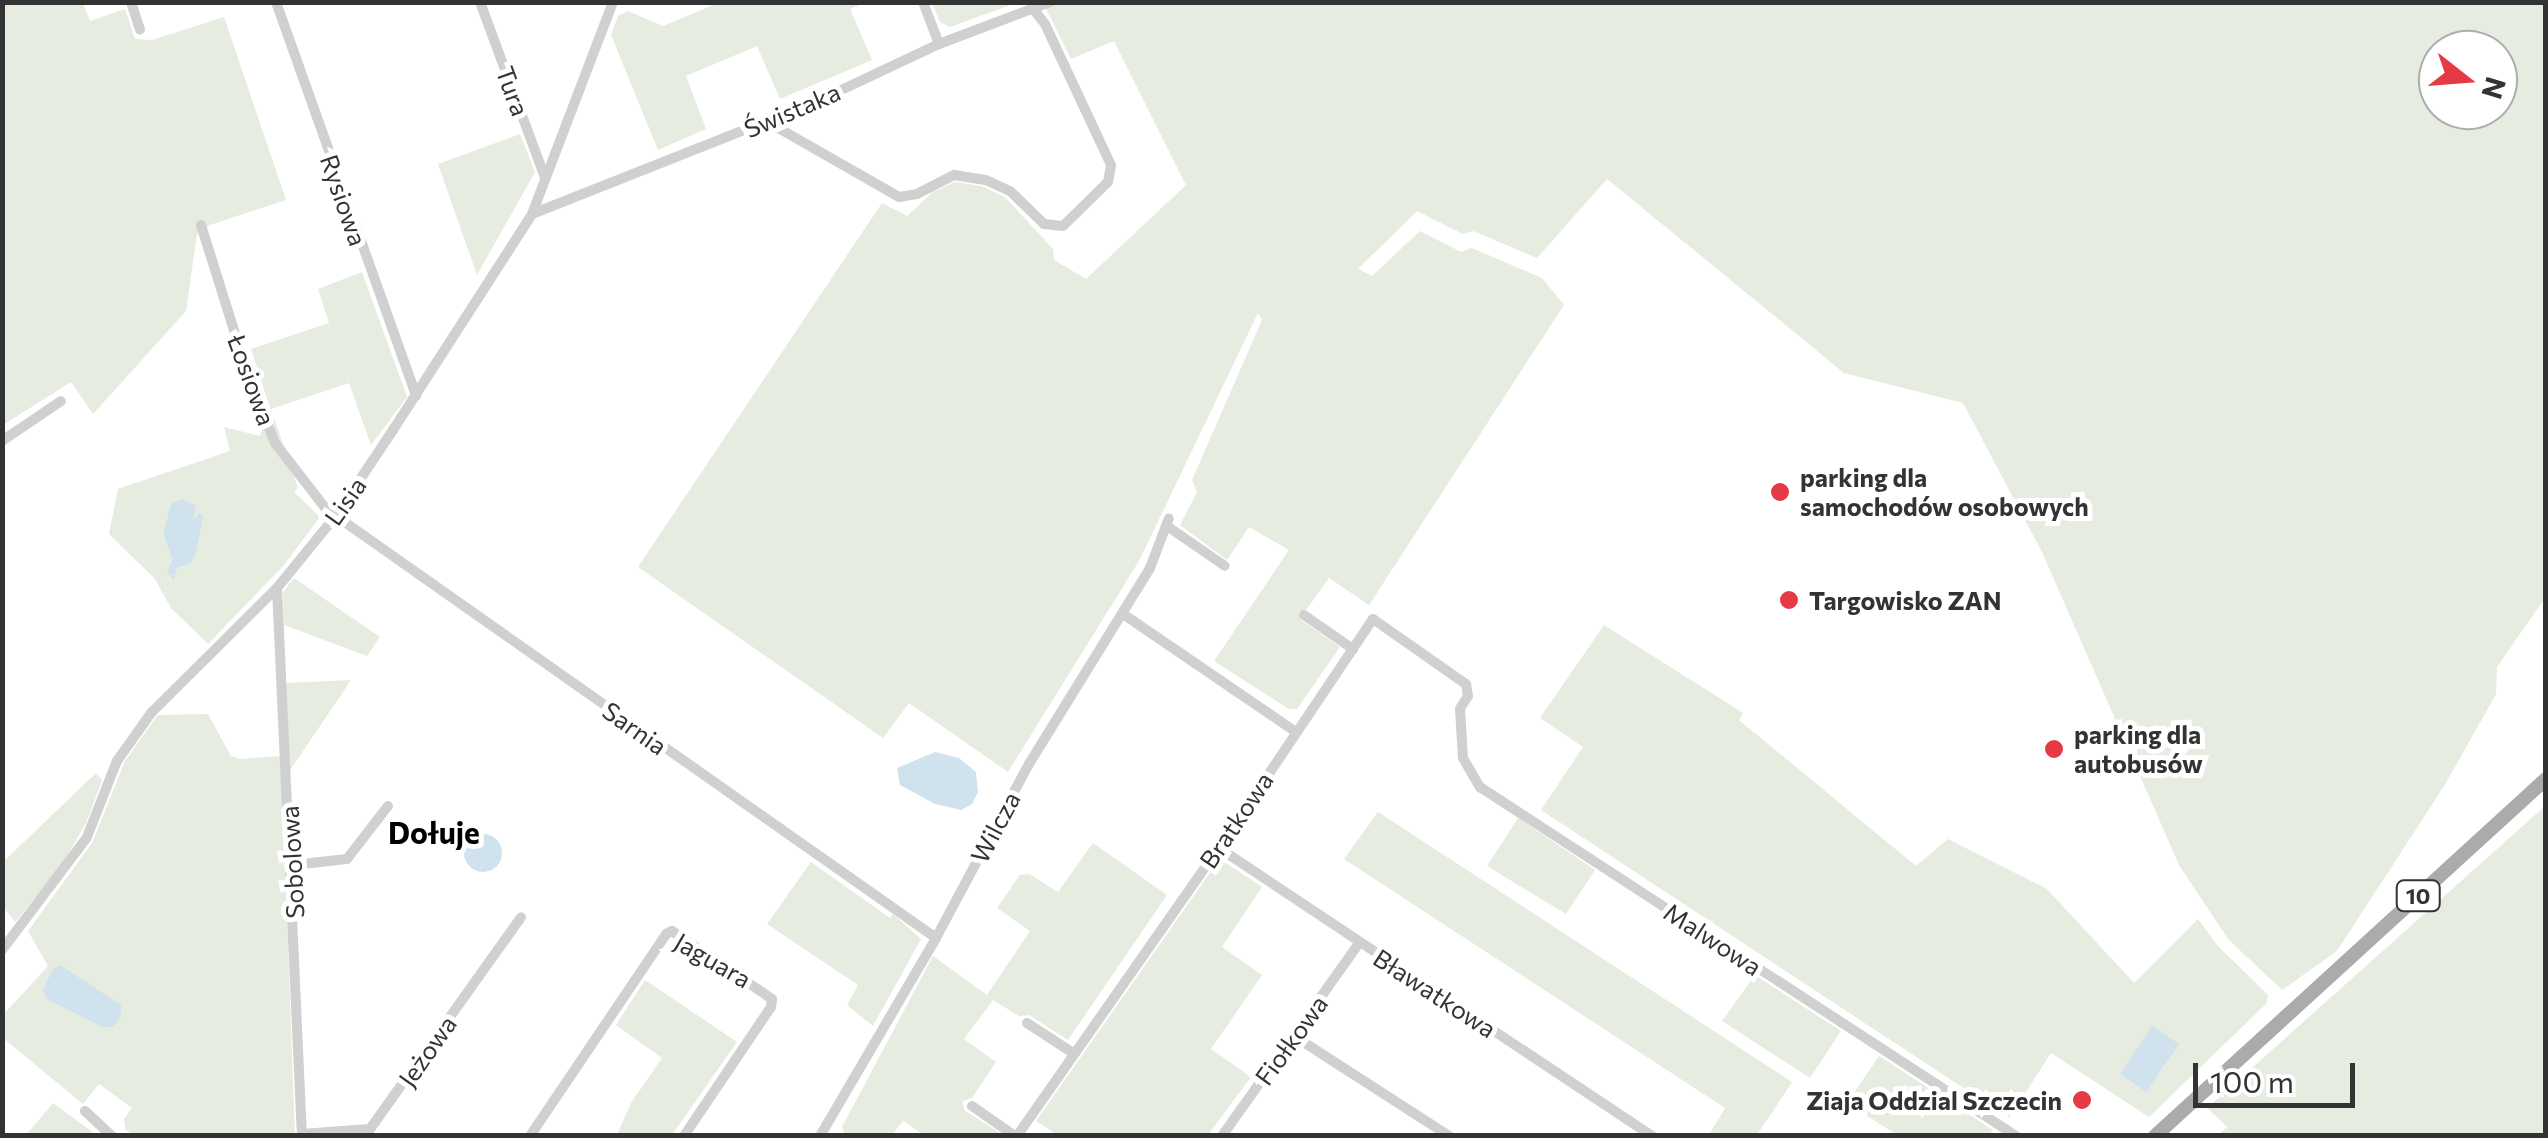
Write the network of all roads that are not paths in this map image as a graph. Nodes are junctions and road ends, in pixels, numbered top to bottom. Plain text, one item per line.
1 (131, 2) edge
2 (276, 2) edge
3 (480, 2) edge
4 (613, 2) edge
5 (924, 2) edge
6 (1050, 2) edge
7 (1034, 10) junction
8 (140, 30) dead end
9 (939, 44) junction
10 (766, 121) junction
11 (546, 179) junction
12 (532, 214) junction
13 (202, 225) dead end
14 (416, 396) junction
15 (61, 401) dead end
16 (2, 441) edge
17 (335, 518) junction
18 (1225, 566) dead end
19 (277, 588) junction
20 (1123, 614) junction
21 (1304, 615) dead end
22 (1352, 649) junction
23 (1460, 710) joint
24 (1296, 732) junction
25 (2546, 779) edge
26 (388, 806) dead end
27 (1220, 848) junction
28 (293, 865) junction
29 (521, 917) dead end
30 (936, 938) junction
31 (1359, 944) junction
32 (2, 950) edge
33 (1027, 1023) dead end
34 (1294, 1036) junction
35 (1074, 1053) junction
36 (972, 1106) dead end
37 (85, 1111) dead end
38 (533, 1134) edge
39 (1226, 1134) edge
40 (302, 1135) edge
41 (821, 1135) edge
42 (112, 1136) edge
43 (684, 1136) edge
44 (1016, 1136) edge
45 (1449, 1136) edge
46 (1652, 1136) edge
47 (2016, 1136) edge
48 (2155, 1136) edge

1 - 8 street
2 - 14 street, Rysiowa
3 - 11 street, Tura
4 - 11 street, Lisia
5 - 9 street
6 - 7 street, Świstaka
7 - 9 street, Świstaka
7 - 10 street
9 - 10 street, Świstaka
10 - 12 street, Świstaka
11 - 12 street, Lisia
12 - 14 street, Lisia
13 - 17 street, Łosiowa
14 - 17 street, Lisia
15 - 16 street
17 - 19 street, Lisia
17 - 30 street, Sarnia
18 - 20 street, Wilcza
19 - 28 street, Sobolowa
19 - 32 street, Lisia
20 - 24 street
20 - 30 street, Wilcza
21 - 22 street
22 - 23 street, Bratkowa
22 - 24 street, Bratkowa
23 - 47 street, Malwowa
24 - 27 street, Bratkowa
25 - 48 main road, 10
26 - 28 street
27 - 31 street, Bławatkowa
27 - 35 street, Bratkowa
28 - 40 street, Sobolowa
29 - 40 street, Jeżowa
30 - 41 street, Wilcza
31 - 34 street, Fiołkowa
31 - 46 street, Bławatkowa
33 - 35 street
34 - 39 street, Fiołkowa
34 - 45 street
35 - 44 street, Bratkowa
36 - 44 street
37 - 42 street
38 - 43 street, Jaguara

